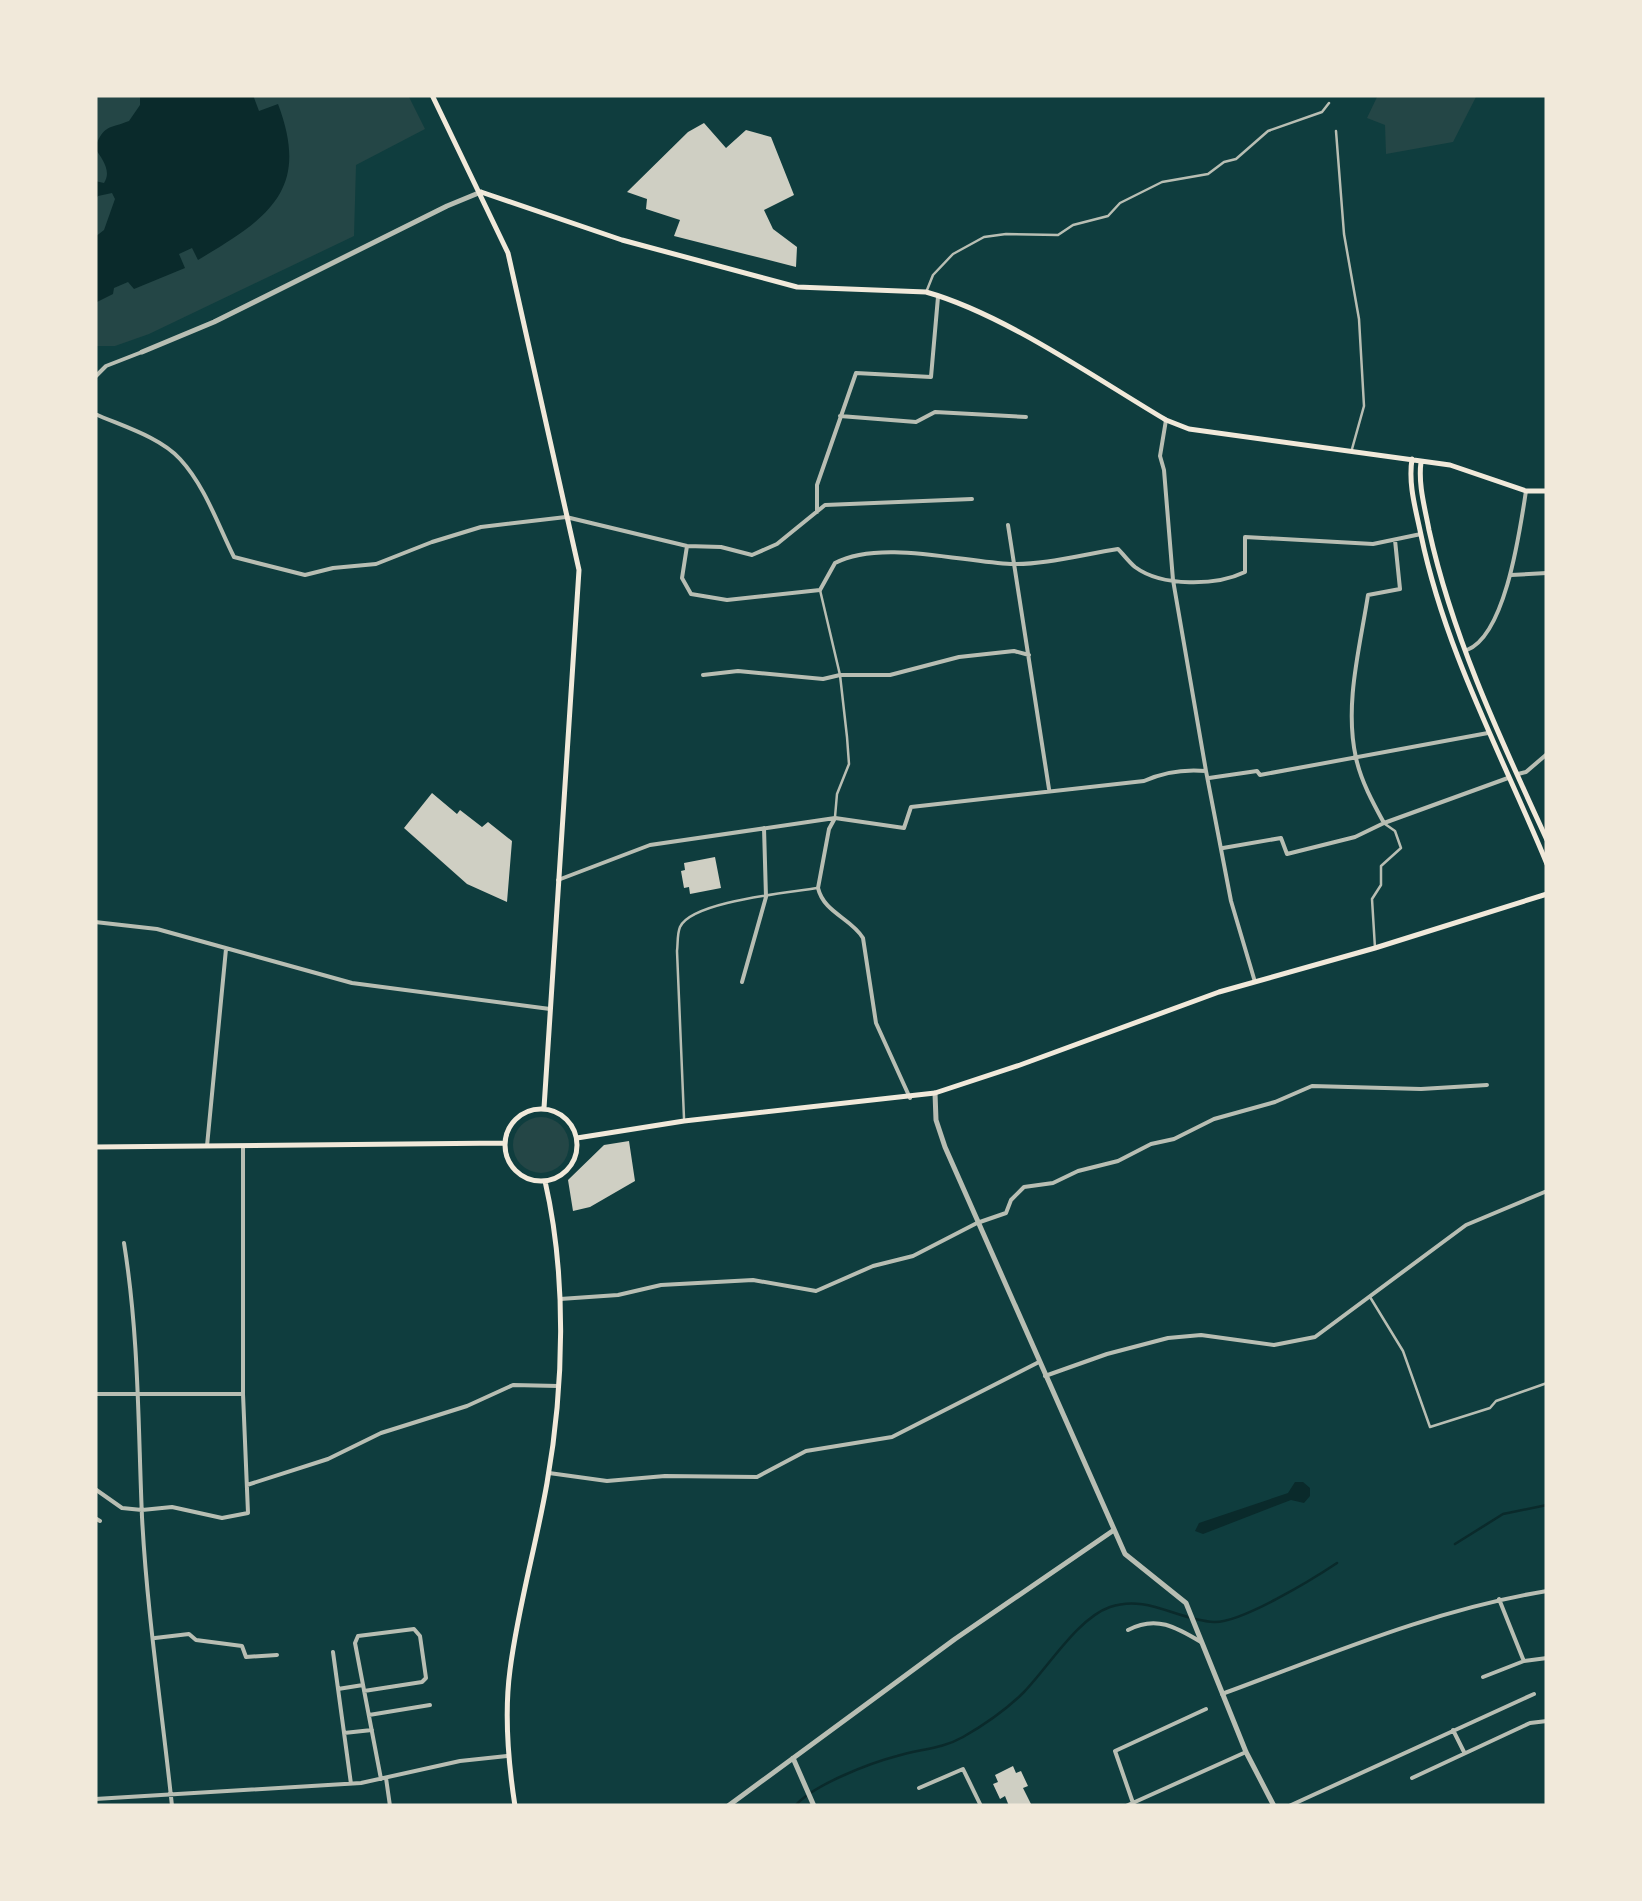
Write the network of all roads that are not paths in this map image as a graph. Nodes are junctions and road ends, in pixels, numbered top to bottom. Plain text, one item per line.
1 (432, 95) edge
2 (1329, 103) dead end
3 (1336, 131) dead end
4 (482, 192) junction
5 (926, 292) junction
6 (938, 295) junction
7 (142, 352) joint
8 (95, 377) edge
9 (95, 414) edge
10 (840, 416) junction
11 (1026, 418) dead end
12 (1166, 420) junction
13 (1352, 451) junction
14 (1412, 459) junction
15 (1421, 460) junction
16 (1526, 491) junction
17 (1547, 491) edge
18 (972, 499) dead end
19 (817, 512) junction
20 (566, 517) junction
21 (1008, 525) dead end
22 (1421, 534) junction
23 (1395, 540) junction
24 (687, 546) junction
25 (1013, 564) junction
26 (1547, 573) edge
27 (1511, 576) junction
28 (1174, 580) junction
29 (820, 590) junction
30 (1465, 651) junction
31 (1029, 654) junction
32 (703, 675) dead end
33 (840, 675) junction
34 (1488, 733) junction
35 (1547, 754) edge
36 (1356, 757) junction
37 (1206, 771) junction
38 (1517, 775) junction
39 (1208, 778) junction
40 (1508, 778) junction
41 (1049, 789) junction
42 (835, 818) junction
43 (1384, 823) junction
44 (764, 828) junction
45 (1547, 840) edge
46 (1222, 848) junction
47 (1547, 864) edge
48 (558, 880) junction
49 (818, 888) junction
50 (1547, 894) edge
51 (766, 898) junction
52 (95, 922) edge
53 (226, 948) junction
54 (1375, 948) junction
55 (742, 982) dead end
56 (1256, 982) junction
57 (550, 1009) junction
58 (1487, 1085) dead end
59 (935, 1093) junction
60 (910, 1098) junction
61 (544, 1108) junction
62 (684, 1121) junction
63 (578, 1138) junction
64 (504, 1143) junction
65 (95, 1146) edge
66 (206, 1146) junction
67 (243, 1146) junction
68 (545, 1181) junction
69 (1547, 1191) edge
70 (977, 1224) junction
71 (124, 1243) dead end
72 (1369, 1295) junction
73 (559, 1299) junction
74 (1039, 1362) junction
75 (1045, 1376) junction
76 (1547, 1384) edge
77 (558, 1386) junction
78 (95, 1394) edge
79 (140, 1394) junction
80 (244, 1394) junction
81 (549, 1474) junction
82 (247, 1485) junction
83 (95, 1489) edge
84 (142, 1510) junction
85 (1114, 1530) junction
86 (1547, 1591) edge
87 (1498, 1599) junction
88 (1128, 1630) dead end
89 (155, 1638) junction
90 (1201, 1642) junction
91 (333, 1652) dead end
92 (277, 1655) dead end
93 (1547, 1658) edge
94 (1524, 1661) junction
95 (1483, 1677) dead end
96 (364, 1688) junction
97 (338, 1689) junction
98 (1222, 1694) junction
99 (1534, 1694) dead end
100 (430, 1705) dead end
101 (1206, 1709) dead end
102 (369, 1715) junction
103 (1547, 1720) edge
104 (372, 1730) junction
105 (1453, 1730) junction
106 (344, 1733) junction
107 (1246, 1752) junction
108 (1464, 1754) junction
109 (507, 1756) junction
110 (793, 1758) junction
111 (1412, 1778) dead end
112 (384, 1779) junction
113 (351, 1784) junction
114 (919, 1788) dead end
115 (170, 1792) junction
116 (95, 1799) edge
117 (1133, 1803) junction
118 (814, 1805) edge
119 (172, 1806) edge
120 (390, 1806) edge
121 (515, 1806) edge
122 (728, 1806) edge
123 (981, 1806) edge
124 (1126, 1806) edge
125 (1274, 1806) edge
126 (1289, 1806) edge

1 - 4 main road
2 - 5 lane
3 - 13 lane
4 - 5 main road
4 - 7 street
4 - 20 main road
5 - 6 main road
6 - 10 street
6 - 12 main road
7 - 8 street
9 - 20 street
10 - 11 street
10 - 19 street
12 - 13 main road
12 - 28 street
13 - 14 main road
14 - 15 main road
14 - 22 main road
15 - 16 main road
15 - 30 main road
16 - 17 main road
16 - 27 street
18 - 19 street
19 - 24 street
20 - 24 street
20 - 48 main road
21 - 25 street
22 - 23 street
22 - 34 main road
23 - 28 street
23 - 36 street
24 - 29 street
25 - 28 street
25 - 29 street
25 - 31 street
26 - 27 street
27 - 30 street
28 - 37 street
29 - 33 lane
30 - 38 main road
31 - 33 street
31 - 41 street
32 - 33 street
33 - 42 lane
34 - 36 street
34 - 40 main road
35 - 38 street
36 - 39 street
36 - 43 street
37 - 39 street
37 - 41 street
38 - 45 main road
39 - 46 street
40 - 43 street
40 - 47 main road
41 - 42 street
42 - 44 street
42 - 49 street
43 - 46 street
43 - 54 lane
44 - 48 street
44 - 51 street
46 - 56 street
48 - 57 main road
49 - 51 lane
49 - 60 street
50 - 54 main road
51 - 55 street
51 - 62 lane
52 - 53 street
53 - 57 street
53 - 66 street
54 - 56 main road
56 - 59 main road
57 - 61 main road
58 - 70 street
59 - 60 main road
59 - 70 street
60 - 62 main road
61 - 63 main road
61 - 64 main road
62 - 63 main road
63 - 68 main road
64 - 67 main road
64 - 68 main road
65 - 66 main road
66 - 67 main road
67 - 80 street
68 - 73 main road
69 - 72 street
70 - 73 street
70 - 74 street
71 - 79 street
72 - 75 street
72 - 76 lane
73 - 77 main road
74 - 75 street
74 - 81 street
75 - 85 street
77 - 81 main road
77 - 82 street
78 - 79 street
79 - 80 street
79 - 84 street
80 - 82 street
81 - 109 main road
82 - 84 street
83 - 84 street
84 - 89 street
85 - 90 street
85 - 110 street
86 - 87 street
87 - 94 street
87 - 98 street
88 - 90 street
89 - 92 street
89 - 115 street
90 - 98 street
91 - 97 street
93 - 94 street
94 - 95 street
96 - 96 street
96 - 97 street
96 - 102 street
97 - 106 street
98 - 107 street
99 - 105 street
100 - 102 street
101 - 117 street
102 - 104 street
103 - 108 street
104 - 106 street
104 - 112 street
105 - 108 street
105 - 126 street
106 - 113 street
107 - 117 street
107 - 125 street
108 - 111 street
109 - 112 street
109 - 121 main road
110 - 118 street
110 - 122 street
112 - 113 street
112 - 120 street
113 - 115 street
114 - 123 street
115 - 116 street
115 - 119 street
117 - 124 street

